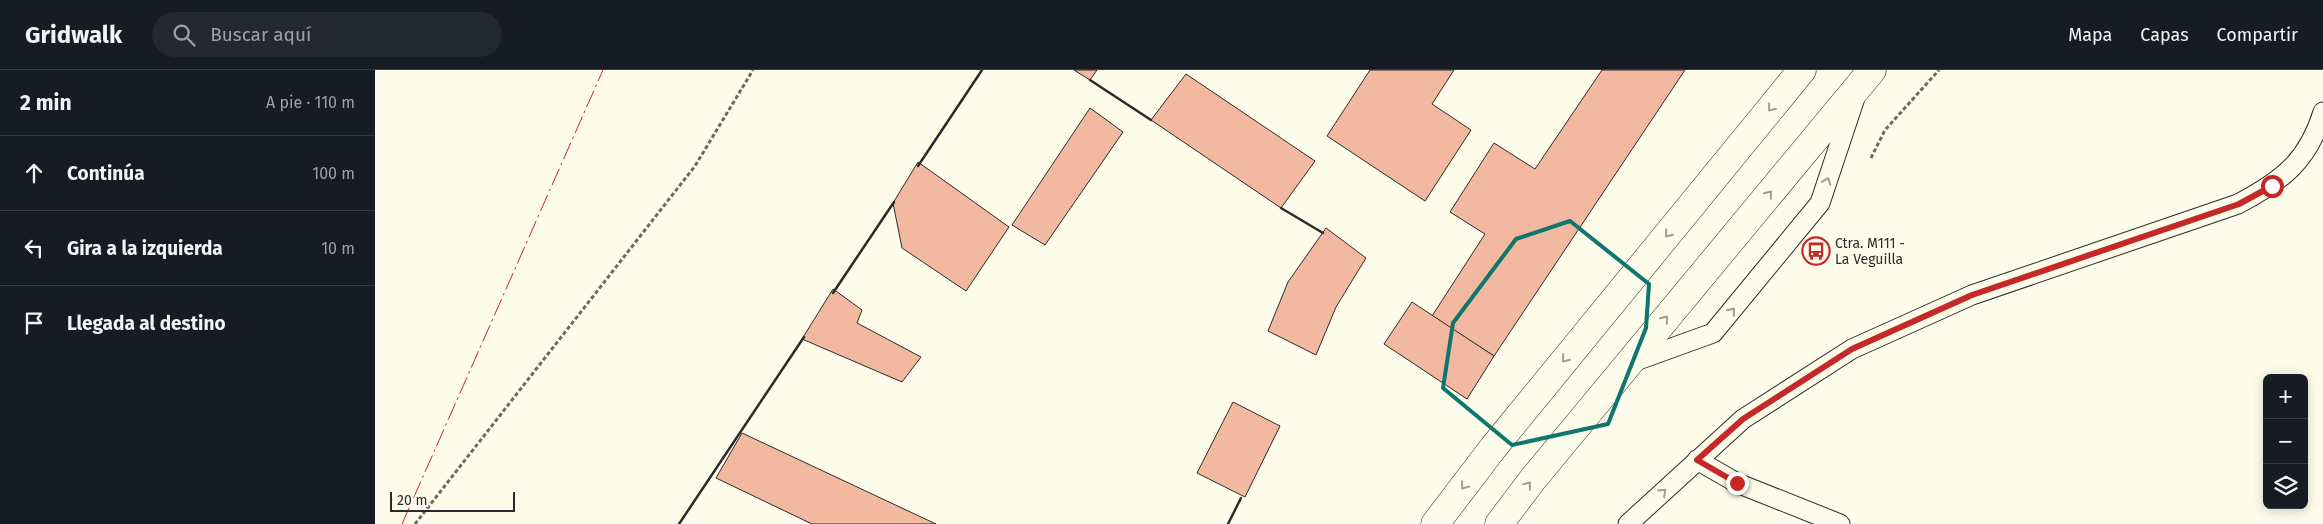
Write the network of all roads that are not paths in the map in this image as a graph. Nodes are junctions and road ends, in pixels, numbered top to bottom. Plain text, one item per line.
1 (1802, 70) edge
2 (1866, 77) edge
3 (2323, 112) edge
4 (1629, 364) junction
5 (1697, 460) junction
6 (1435, 524) edge
7 (1499, 524) edge
8 (1629, 524) edge
9 (1840, 524) edge

1 -> 6 main road
4 -> 2 main road
4 -> 2 lane
3 - 5 lane
7 -> 4 main road
8 -> 5 lane
5 - 9 lane

